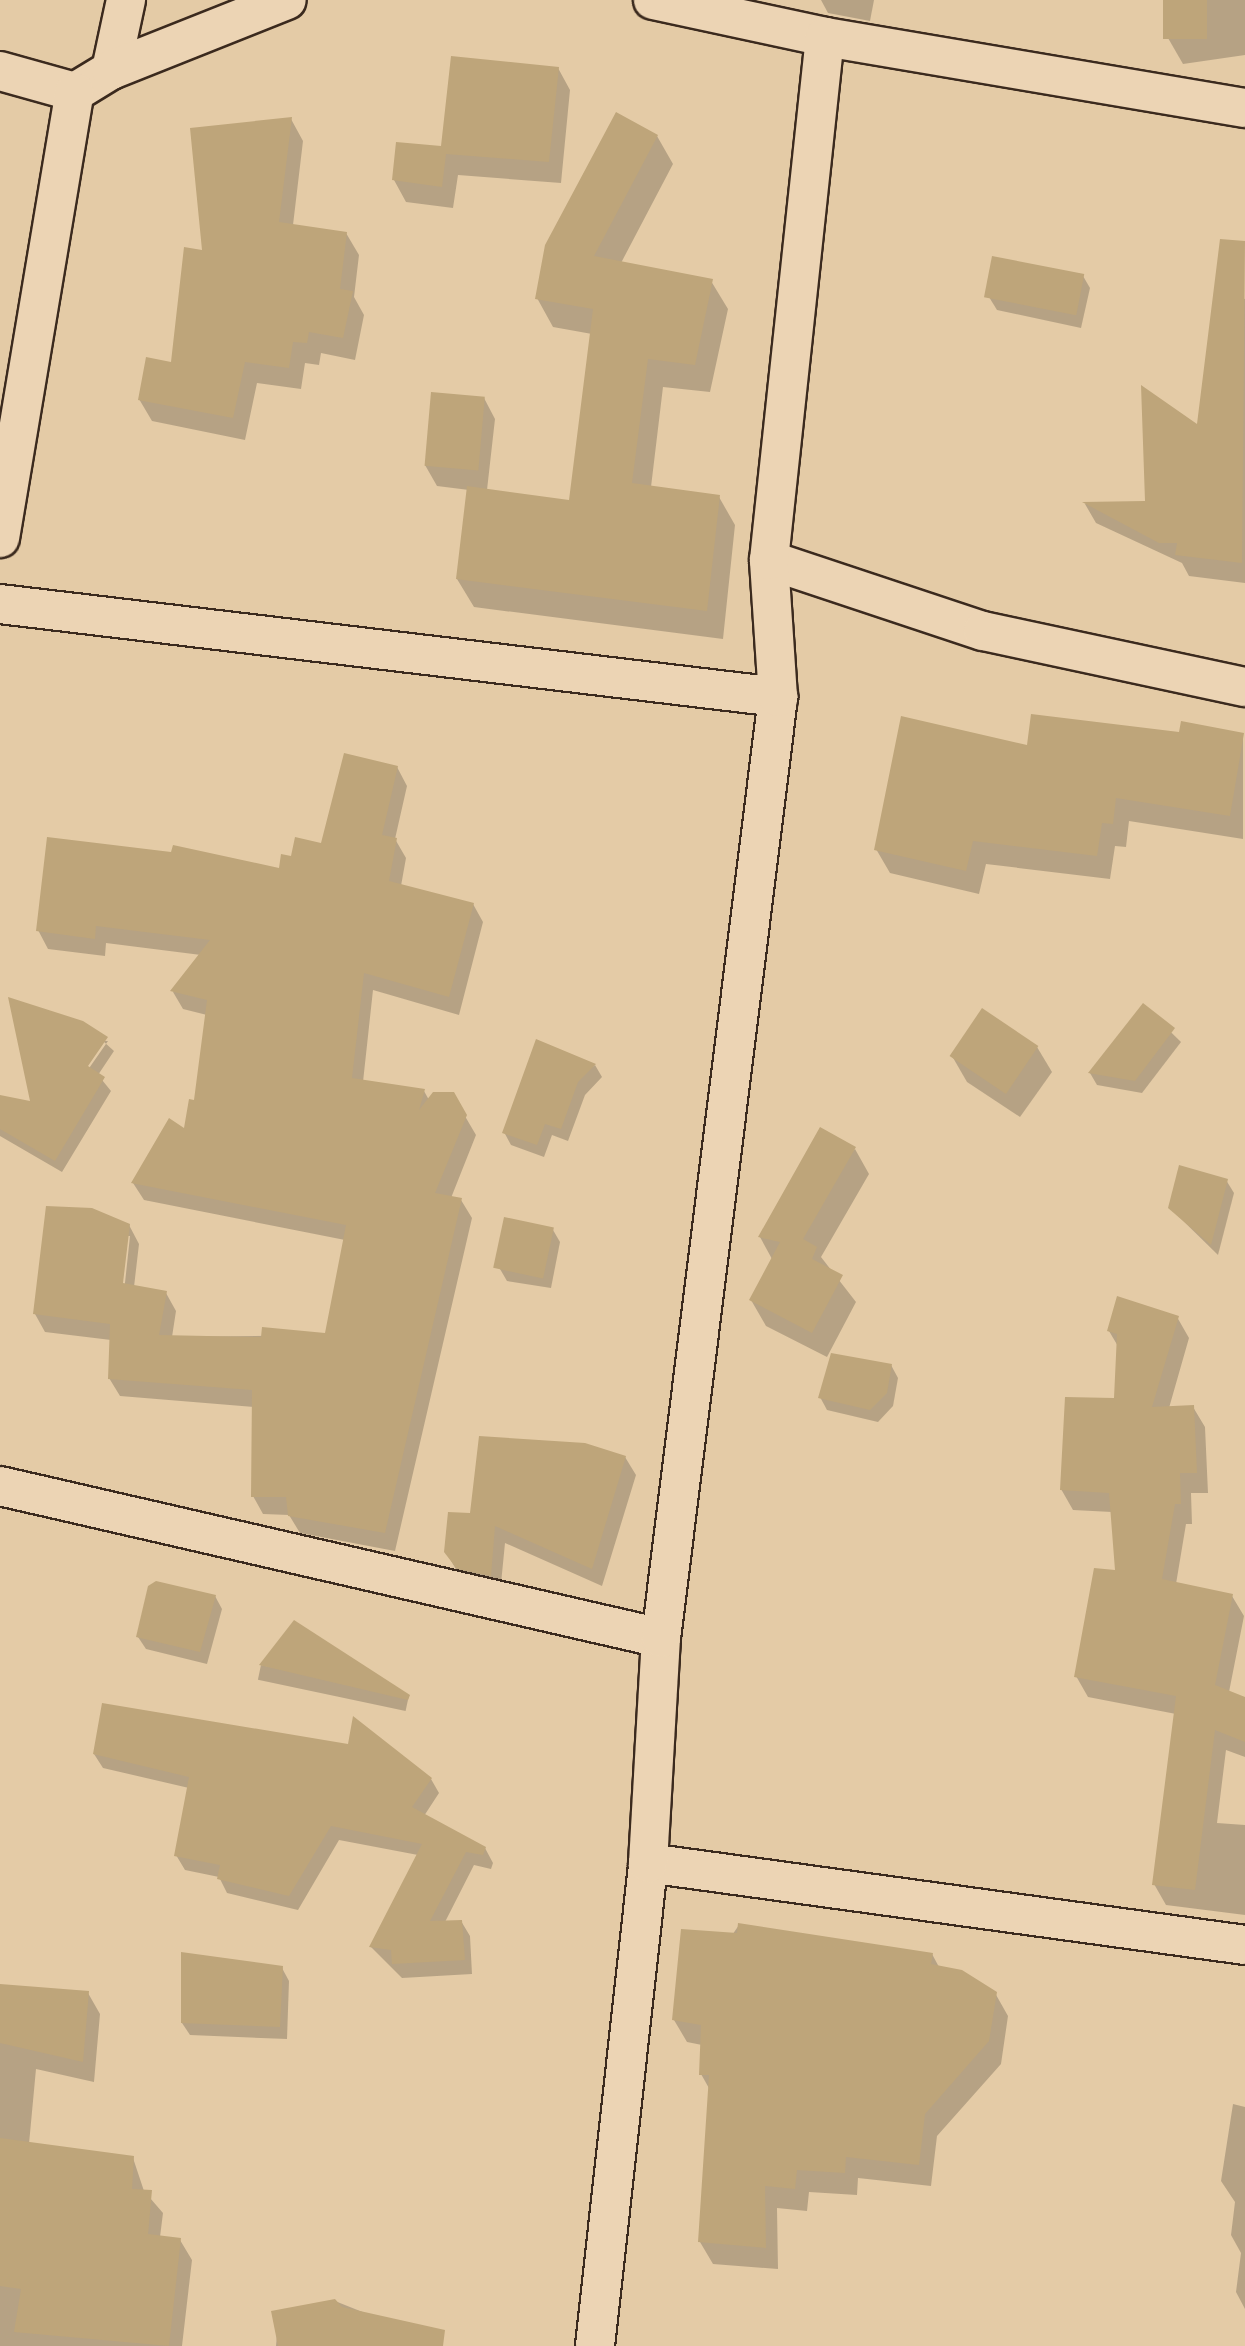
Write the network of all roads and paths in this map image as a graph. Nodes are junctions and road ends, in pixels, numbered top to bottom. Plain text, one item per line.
1 (126, 0) edge
2 (285, 0) edge
3 (653, 0) edge
4 (825, 37) junction
5 (111, 70) junction
6 (0, 71) edge
7 (75, 92) junction
8 (1245, 108) edge
9 (0, 538) edge
10 (769, 560) junction
11 (0, 604) edge
12 (1245, 687) edge
13 (778, 697) junction
14 (0, 1486) edge
15 (661, 1638) junction
16 (648, 1863) junction
17 (1245, 1945) edge
18 (595, 2346) edge

1 - 5 street
2 - 5 street
3 - 4 street
4 - 8 street
4 - 10 street
5 - 7 street
6 - 7 street
7 - 9 street
10 - 12 street
10 - 13 street
11 - 13 street
13 - 15 street
14 - 15 street
15 - 16 street
16 - 17 street
16 - 18 street

